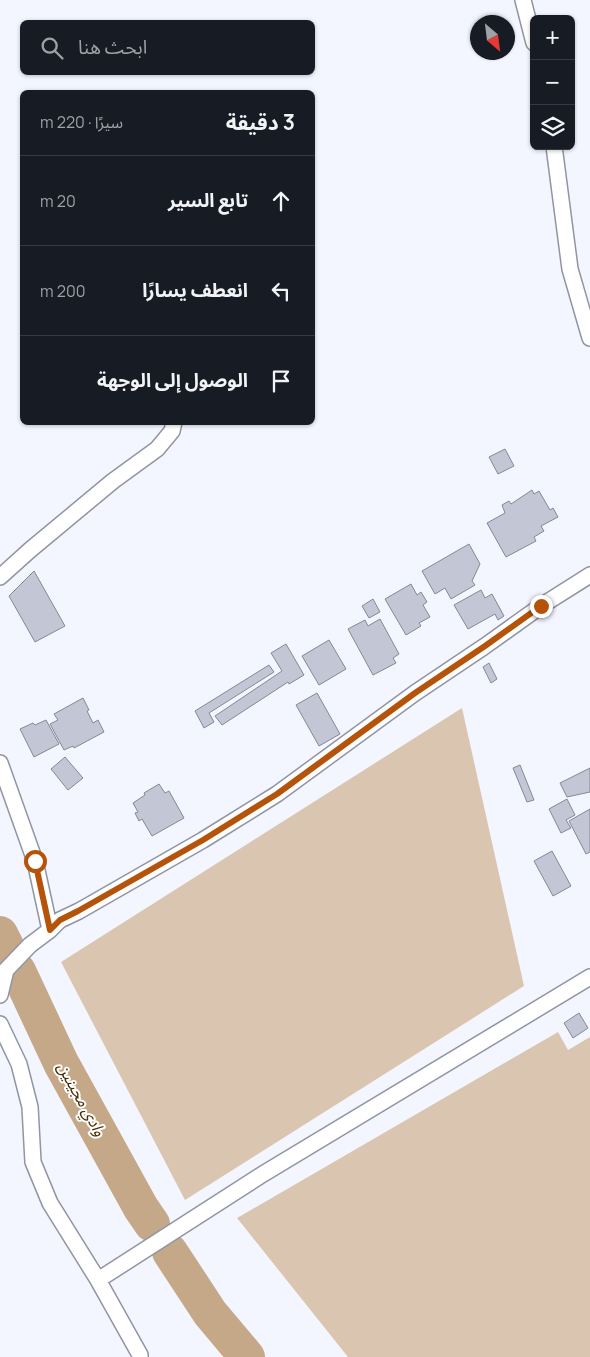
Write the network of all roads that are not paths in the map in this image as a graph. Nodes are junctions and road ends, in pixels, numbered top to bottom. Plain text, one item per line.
1 (523, 0) edge
2 (530, 27) edge
3 (555, 150) edge
4 (590, 338) edge
5 (173, 425) edge
6 (590, 575) edge
7 (0, 577) edge
8 (0, 763) edge
9 (50, 930) junction
10 (590, 977) edge
11 (0, 995) edge
12 (0, 1024) edge
13 (98, 1280) junction
14 (140, 1357) edge

1 - 2 street
3 - 4 street
5 - 7 street
6 - 9 street
8 - 9 street
9 - 11 street
10 - 13 street
12 - 13 street
13 - 14 street

